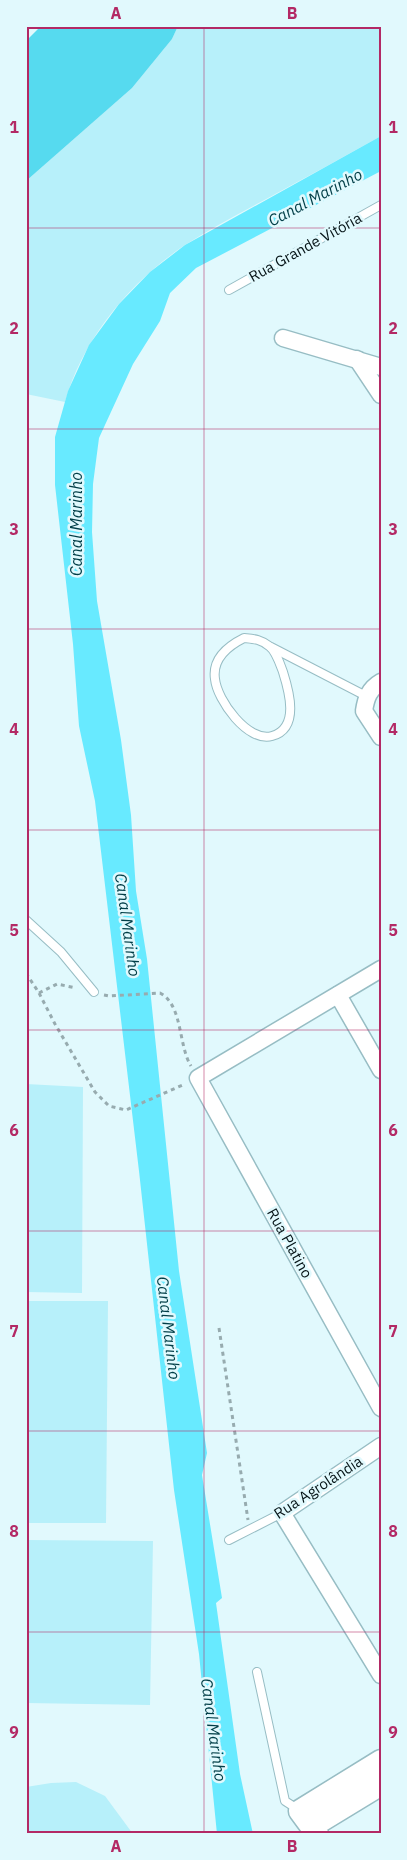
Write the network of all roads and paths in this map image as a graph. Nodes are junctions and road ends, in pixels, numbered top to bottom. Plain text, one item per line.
1 (381, 204) edge
2 (229, 290) dead end
3 (283, 338) dead end
4 (357, 359) junction
5 (381, 367) edge
6 (381, 395) edge
7 (271, 647) junction
8 (381, 682) edge
9 (366, 696) junction
10 (381, 737) edge
11 (26, 920) edge
12 (381, 969) edge
13 (26, 973) edge
14 (94, 992) dead end
15 (338, 995) junction
16 (116, 996) dead end
17 (381, 1070) edge
18 (198, 1078) junction
19 (219, 1328) dead end
20 (381, 1408) edge
21 (381, 1446) edge
22 (282, 1513) junction
23 (249, 1528) junction
24 (229, 1540) dead end
25 (257, 1672) dead end
26 (381, 1675) edge
27 (381, 1761) edge
28 (381, 1784) edge
29 (309, 1823) edge

1 - 2 lane, Rua Grande Vitória
3 - 4 street
4 - 5 street
4 - 6 street
7 - 7 lane
7 - 9 lane
8 - 9 street
9 - 10 street
11 - 14 lane
12 - 15 street
13 - 18 path
15 - 17 street
15 - 18 street
16 - 18 path
18 - 20 street, Rua Platino
19 - 23 path
21 - 22 street, Rua Agrolândia
22 - 23 lane, Rua Agrolândia
22 - 26 street
23 - 24 lane, Rua Agrolândia
25 - 29 lane
27 - 29 street
28 - 29 street

